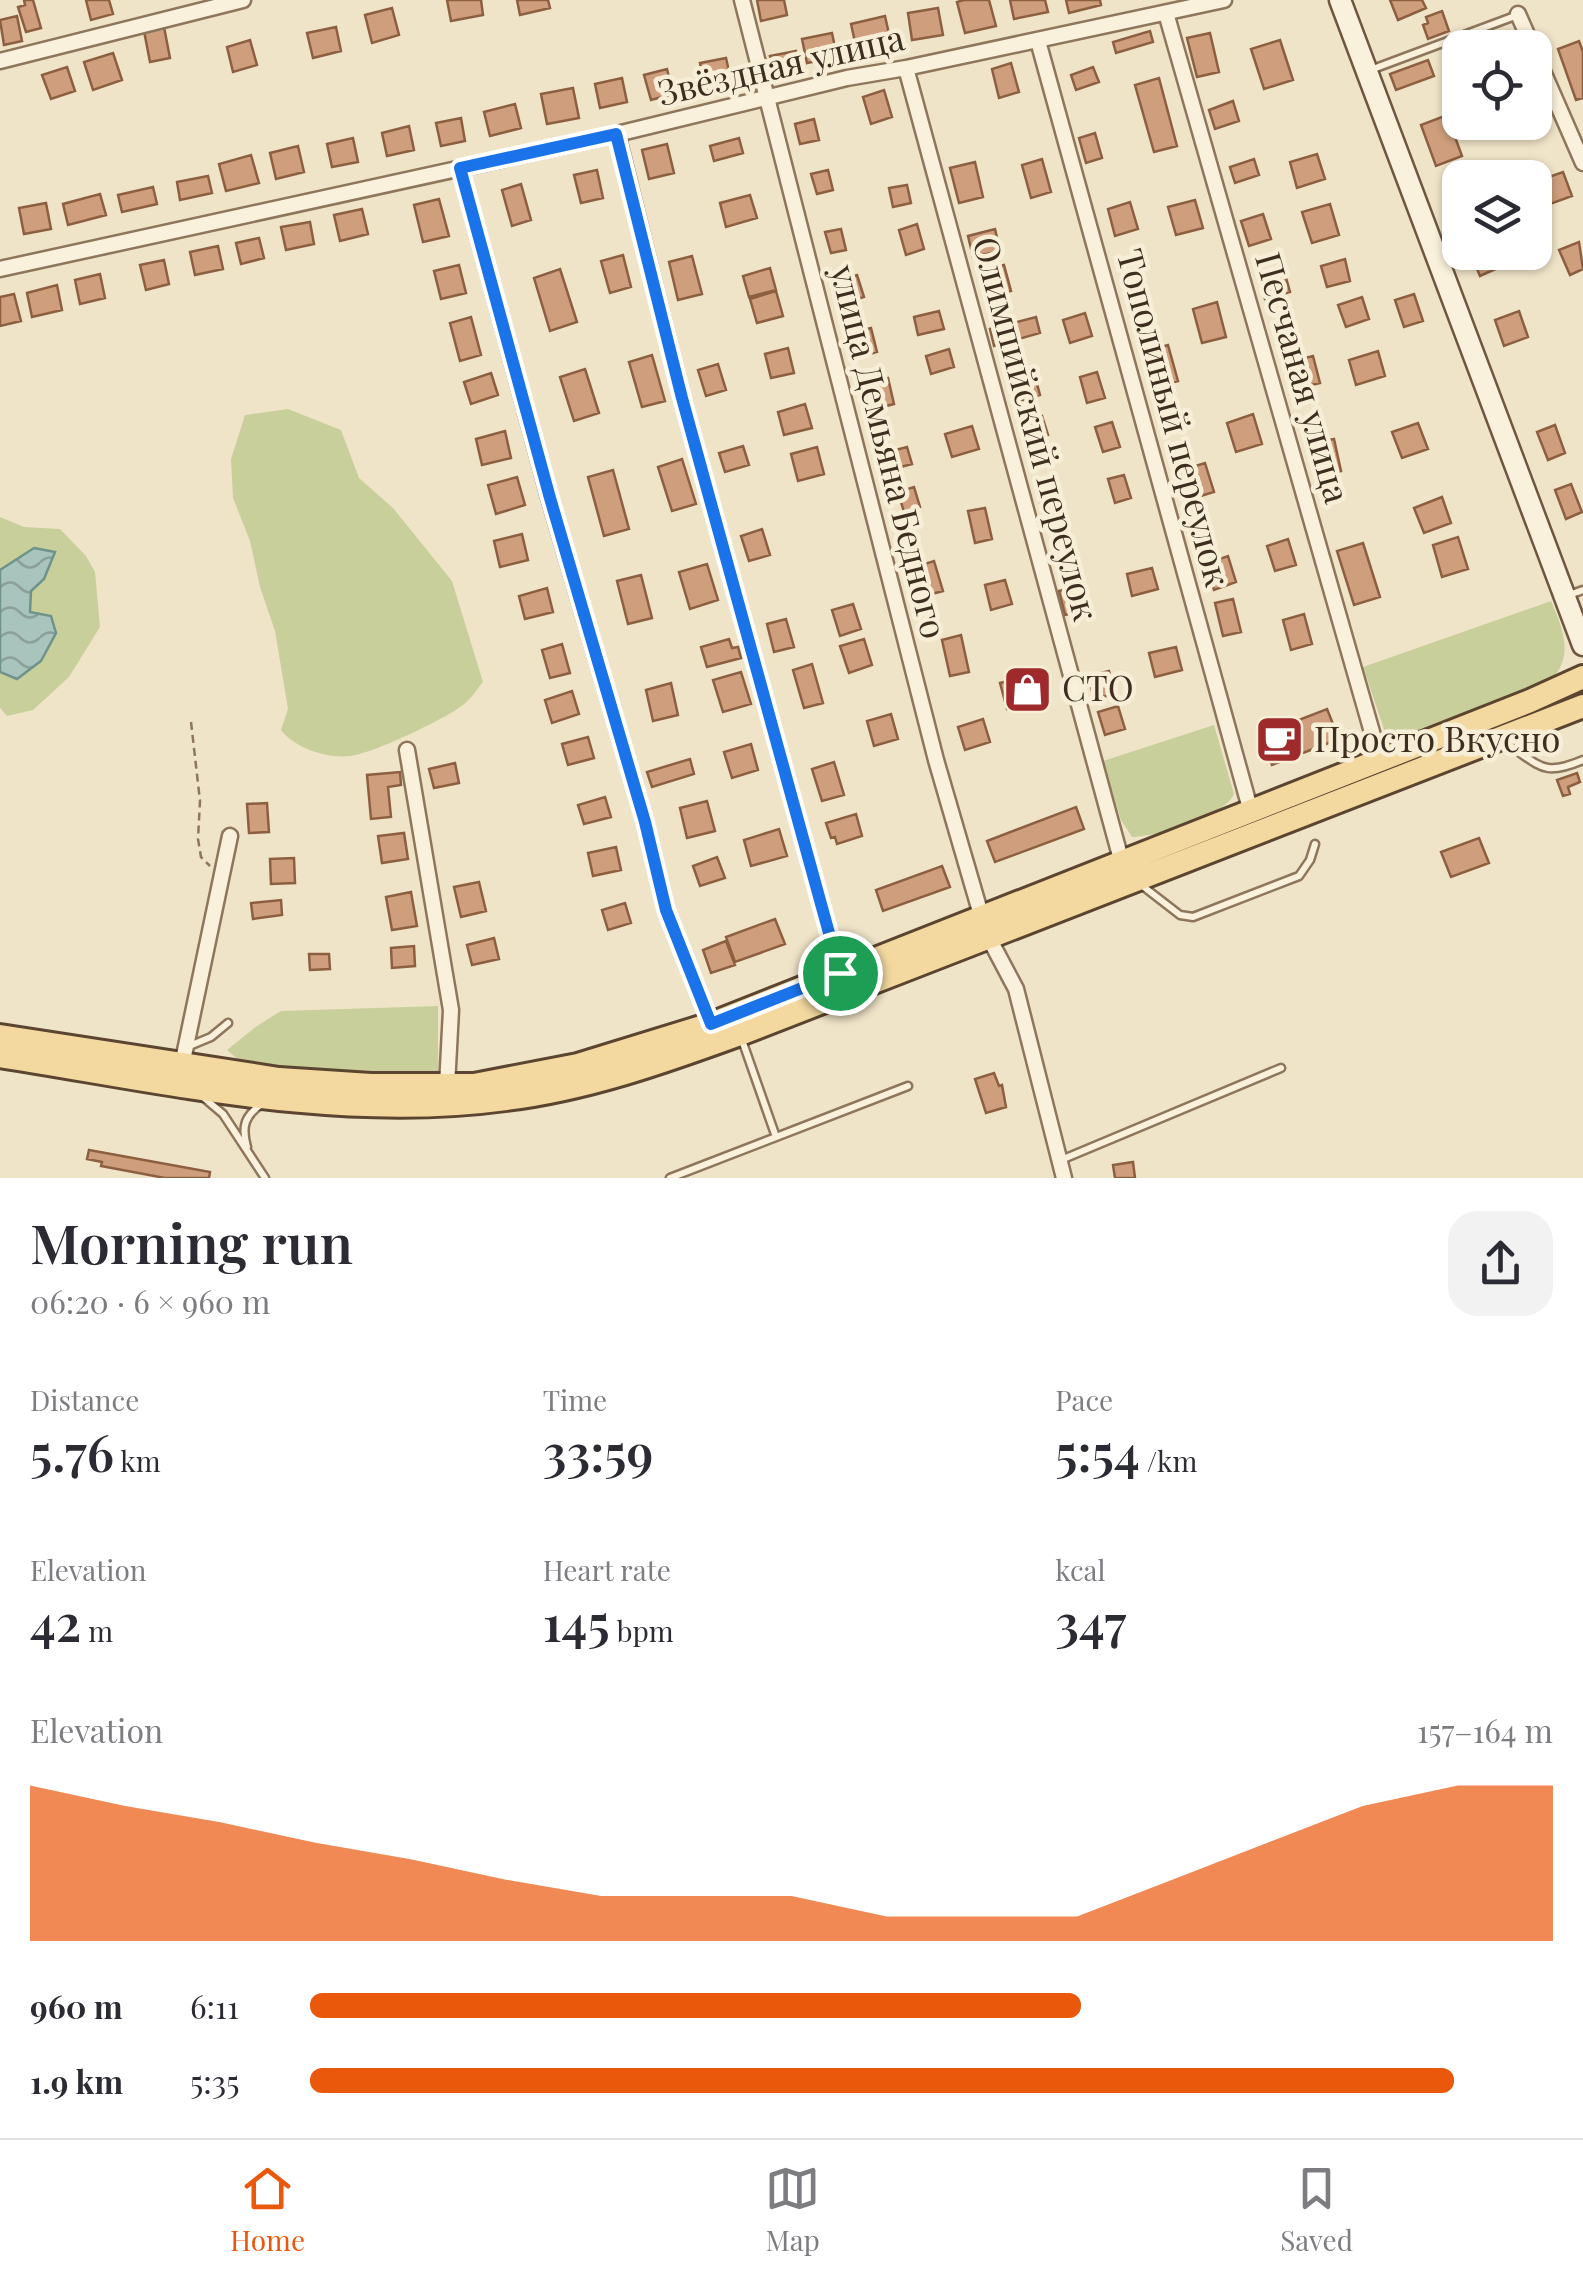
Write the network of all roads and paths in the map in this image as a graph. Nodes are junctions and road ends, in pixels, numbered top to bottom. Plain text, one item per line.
1 (243, 0) edge
2 (742, 0) edge
3 (1224, 0) edge
4 (1340, 0) edge
5 (1166, 13) junction
6 (1518, 14) joint
7 (1525, 30) edge
8 (1038, 40) junction
9 (0, 61) edge
10 (906, 68) junction
11 (1367, 72) junction
12 (1552, 92) edge
13 (765, 99) junction
14 (616, 134) junction
15 (1583, 163) edge
16 (460, 168) junction
17 (0, 269) edge
18 (1574, 593) edge
19 (1583, 645) edge
20 (1583, 677) edge
21 (1583, 706) edge
22 (192, 722) dead end
23 (1498, 738) junction
24 (406, 750) dead end
25 (1380, 760) junction
26 (1583, 760) edge
27 (1250, 812) junction
28 (230, 836) dead end
29 (1315, 844) dead end
30 (1129, 872) junction
31 (221, 878) junction
32 (986, 928) junction
33 (840, 973) junction
34 (228, 1024) dead end
35 (711, 1024) junction
36 (740, 1034) junction
37 (0, 1036) edge
38 (0, 1056) edge
39 (183, 1066) junction
40 (1281, 1068) dead end
41 (447, 1086) junction
42 (908, 1086) dead end
43 (272, 1097) junction
44 (776, 1137) junction
45 (248, 1152) junction
46 (1060, 1161) junction
47 (265, 1178) edge
48 (670, 1178) edge
49 (1064, 1178) edge

1 - 9 street
2 - 13 street, улица Демьяна Бедного
3 - 5 street, Звёздная улица
4 - 11 main road
5 - 8 street, Звёздная улица
5 - 25 street, Песчаная улица
6 - 7 street
6 - 11 lane
8 - 10 street, Звёздная улица
8 - 27 street, Тополиный переулок
10 - 13 street, Звёздная улица
10 - 30 street, Олимпийский переулок
11 - 18 main road
12 - 15 street
13 - 14 street, Звёздная улица
13 - 32 street, улица Демьяна Бедного
14 - 16 street, Звёздная улица
14 - 33 street
16 - 17 street, Звёздная улица
16 - 35 street
18 - 19 main road
20 - 25 main road
21 - 23 main road
22 - 31 path
23 - 26 lane
23 - 30 main road
24 - 41 street
25 - 27 main road
27 - 30 main road
28 - 31 street
29 - 30 lane
30 - 32 main road
31 - 39 street
32 - 33 main road
32 - 36 main road
32 - 46 street, улица Демьяна Бедного
33 - 35 main road
34 - 39 lane
35 - 41 main road
36 - 43 main road
36 - 44 lane
37 - 39 main road
38 - 39 main road
39 - 41 main road
39 - 43 main road
39 - 45 lane
40 - 46 lane
42 - 44 lane
43 - 45 lane
44 - 48 lane
45 - 47 lane
46 - 49 street, улица Демьяна Бедного

